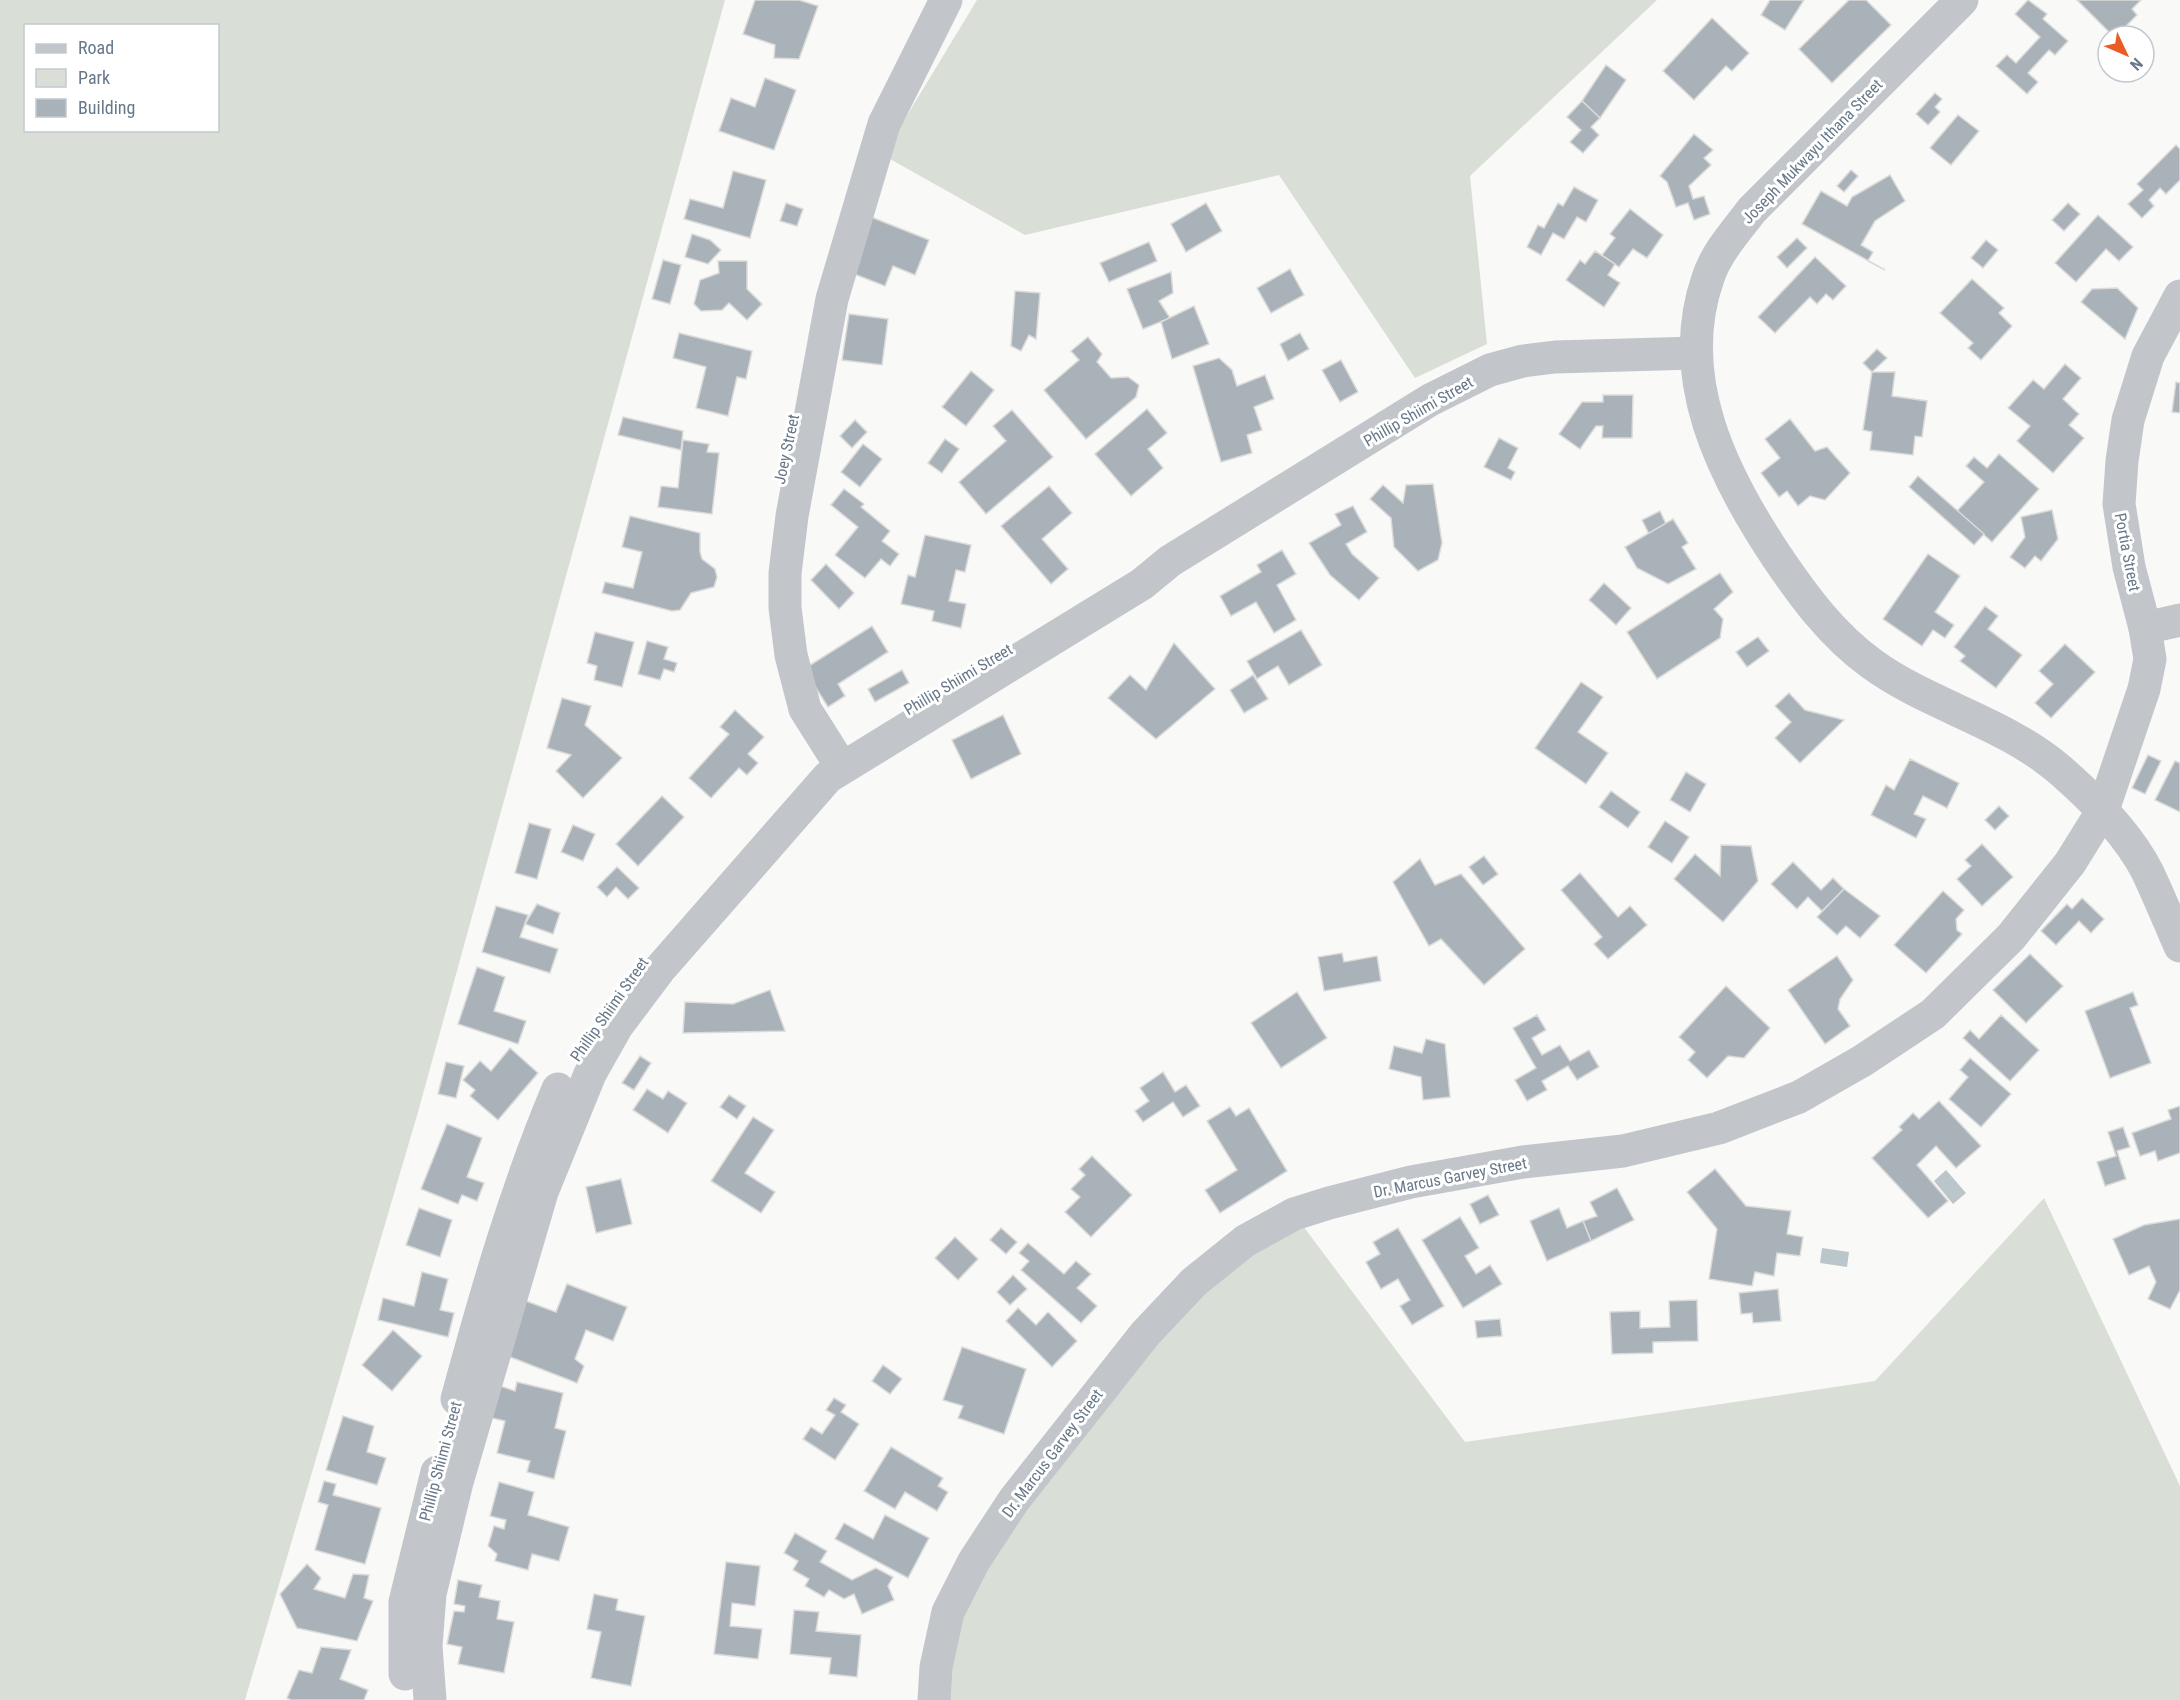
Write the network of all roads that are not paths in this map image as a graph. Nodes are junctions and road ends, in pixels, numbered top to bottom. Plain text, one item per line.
1 (946, 0) edge
2 (1962, 0) edge
3 (2180, 296) edge
4 (1695, 353) junction
5 (2180, 620) edge
6 (2145, 628) junction
7 (831, 765) junction
8 (2103, 810) junction
9 (2180, 946) edge
10 (407, 1700) edge
11 (430, 1700) edge
12 (934, 1700) edge

1 - 7 street, Joey Street
2 - 4 street, Joseph Mukwayu Ithana Street
3 - 6 street, Portia Street
4 - 7 street, Phillip Shiimi Street
4 - 8 street, Joseph Mukwayu Ithana Street
5 - 6 street
6 - 8 street, Portia Street
7 - 10 street, Phillip Shiimi Street
7 - 11 street, Phillip Shiimi Street
8 - 9 street, Joseph Mukwayu Ithana Street
8 - 12 street, Dr. Marcus Garvey Street

